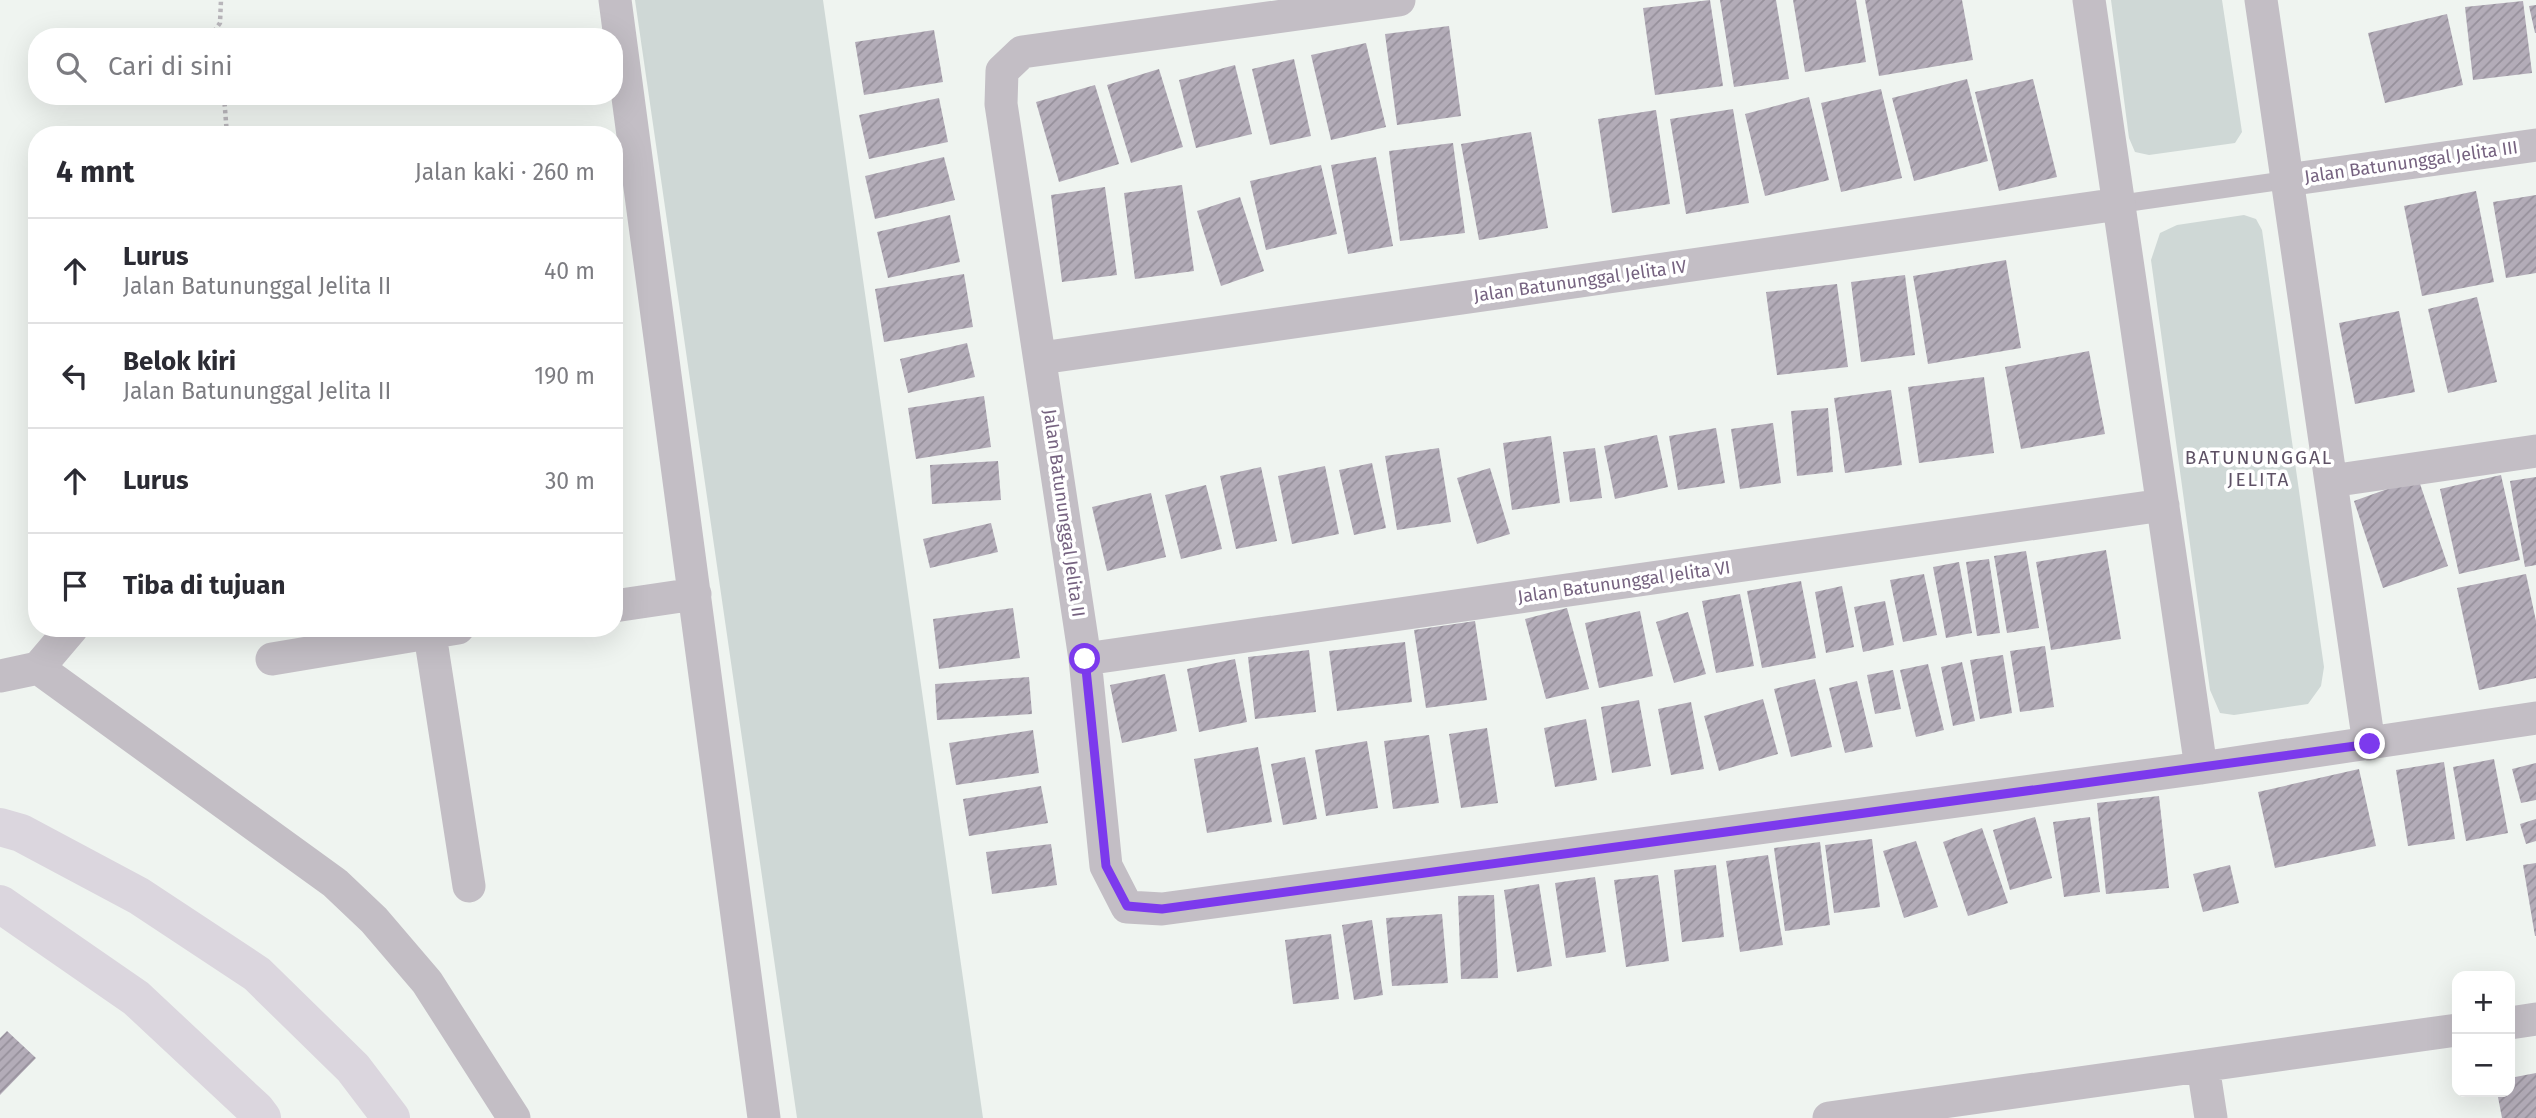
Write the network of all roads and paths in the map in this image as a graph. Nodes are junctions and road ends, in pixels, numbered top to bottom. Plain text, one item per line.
1 (221, 0) edge
2 (615, 0) edge
3 (1399, 0) edge
4 (2089, 0) edge
5 (2261, 0) edge
6 (216, 28) edge
7 (619, 28) edge
8 (623, 59) edge
9 (225, 105) edge
10 (226, 126) edge
11 (2536, 145) edge
12 (2287, 180) junction
13 (2119, 204) junction
14 (1041, 358) junction
15 (2536, 452) edge
16 (2331, 481) junction
17 (2163, 505) junction
18 (695, 594) junction
19 (623, 605) edge
20 (64, 637) edge
21 (398, 637) edge
22 (439, 637) edge
23 (272, 659) dead end
24 (1085, 659) junction
25 (38, 668) junction
26 (0, 676) edge
27 (2536, 718) edge
28 (2370, 744) junction
29 (2201, 768) junction
30 (0, 827) edge
31 (469, 887) dead end
32 (0, 904) edge
33 (2536, 1019) edge
34 (2515, 1022) edge
35 (2452, 1031) edge
36 (2203, 1066) junction
37 (262, 1118) edge
38 (391, 1118) edge
39 (514, 1118) edge
40 (764, 1118) edge
41 (1829, 1118) edge
42 (2211, 1118) edge

1 - 6 path
2 - 7 street
3 - 14 street, Jalan Batununggal Jelita II
4 - 13 street
5 - 12 street
8 - 18 street
9 - 10 path
11 - 12 street, Jalan Batununggal Jelita III
12 - 13 lane
12 - 16 street
13 - 14 street, Jalan Batununggal Jelita IV
13 - 17 street
14 - 24 street, Jalan Batununggal Jelita II
15 - 16 street
16 - 28 street
17 - 24 street, Jalan Batununggal Jelita VI
17 - 29 street
18 - 19 street
18 - 40 street
20 - 25 street
21 - 23 street
22 - 31 street
24 - 29 street, Jalan Batununggal Jelita II
25 - 26 street
25 - 39 street
27 - 28 street
28 - 29 street
30 - 38 highway
32 - 37 highway
33 - 34 street
35 - 36 street
36 - 41 street
36 - 42 street

